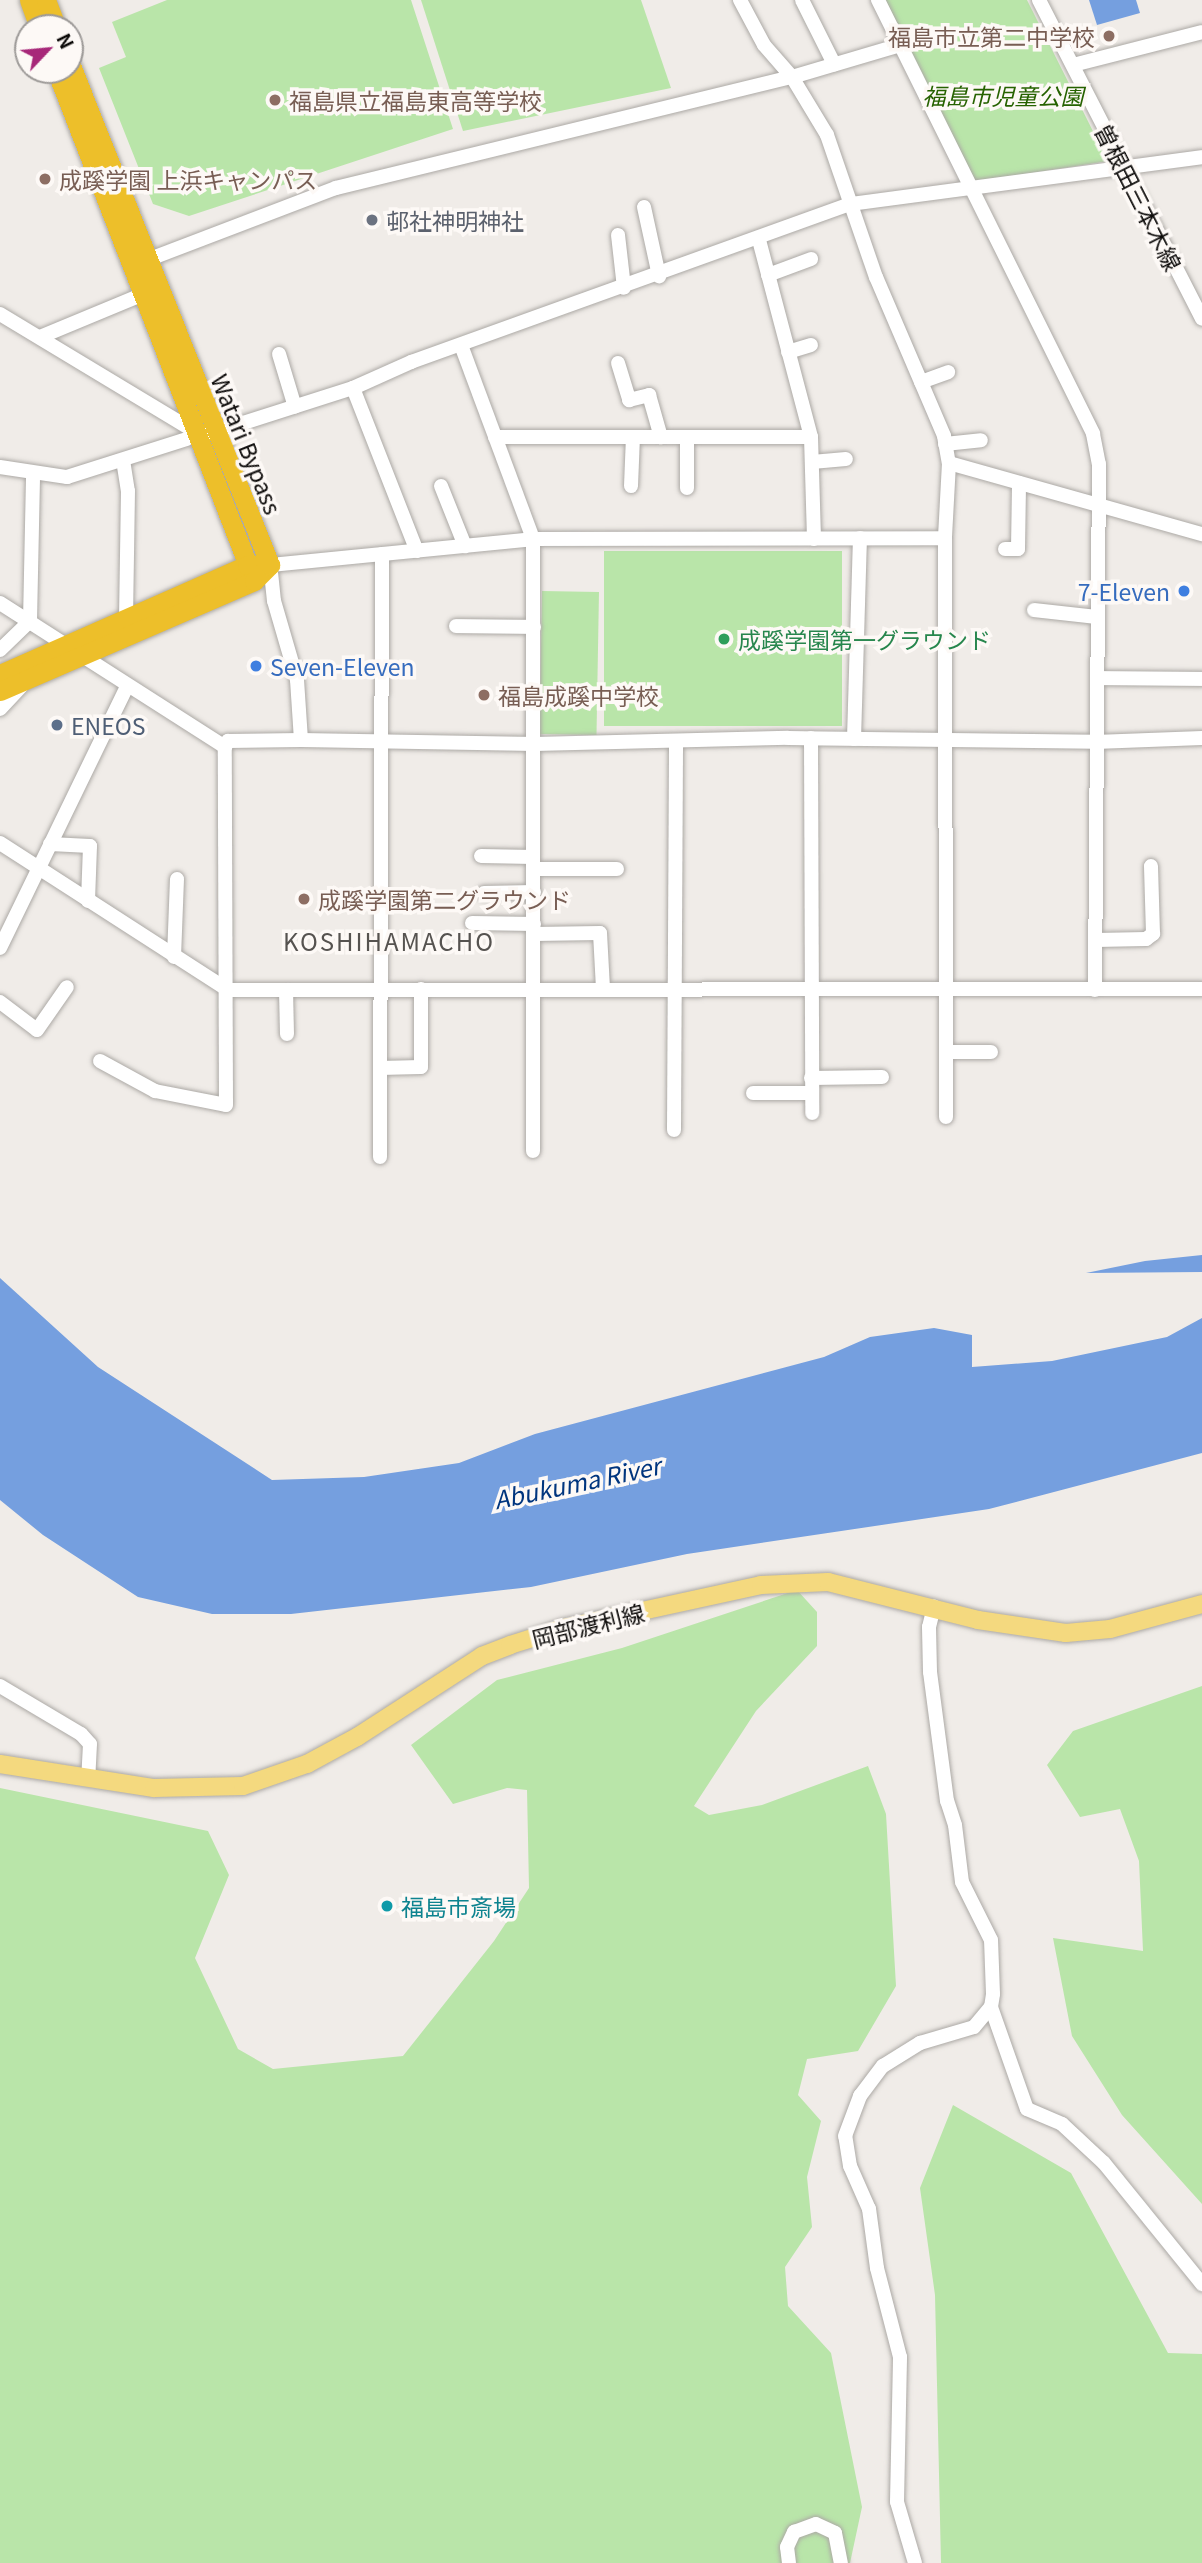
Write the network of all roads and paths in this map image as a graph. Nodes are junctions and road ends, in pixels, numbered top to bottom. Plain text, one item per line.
1 (740, 0) edge
2 (802, 0) edge
3 (878, 0) edge
4 (1039, 0) edge
5 (1202, 32) edge
6 (900, 45) junction
7 (834, 64) junction
8 (1073, 65) junction
9 (792, 77) junction
10 (62, 84) edge
11 (79, 84) edge
12 (1202, 157) edge
13 (1124, 169) junction
14 (972, 190) junction
15 (851, 204) junction
16 (644, 207) dead end
17 (618, 235) dead end
18 (759, 240) junction
19 (811, 259) dead end
20 (147, 260) junction
21 (768, 275) junction
22 (659, 276) junction
23 (624, 288) junction
24 (151, 291) junction
25 (0, 314) edge
26 (1202, 319) edge
27 (40, 337) junction
28 (461, 345) junction
29 (811, 345) dead end
30 (788, 352) junction
31 (279, 354) dead end
32 (618, 363) dead end
33 (948, 372) dead end
34 (921, 382) junction
35 (353, 388) junction
36 (295, 407) junction
37 (200, 435) junction
38 (495, 437) junction
39 (633, 437) junction
40 (661, 437) junction
41 (687, 437) junction
42 (811, 437) junction
43 (981, 440) dead end
44 (945, 443) junction
45 (846, 459) dead end
46 (122, 460) junction
47 (812, 463) junction
48 (949, 463) junction
49 (0, 467) edge
50 (33, 475) junction
51 (1019, 483) junction
52 (441, 486) dead end
53 (631, 486) dead end
54 (687, 488) dead end
55 (1098, 506) junction
56 (1202, 534) edge
57 (860, 538) junction
58 (945, 538) junction
59 (533, 539) junction
60 (814, 539) junction
61 (465, 546) junction
62 (1005, 549) dead end
63 (417, 551) junction
64 (382, 554) junction
65 (270, 565) junction
66 (251, 573) junction
67 (274, 601) junction
68 (0, 603) edge
69 (1034, 610) dead end
70 (1097, 617) junction
71 (126, 620) junction
72 (30, 621) junction
73 (456, 626) dead end
74 (534, 627) junction
75 (0, 650) edge
76 (75, 651) junction
77 (0, 674) edge
78 (1097, 678) junction
79 (1202, 679) edge
80 (27, 680) junction
81 (127, 686) junction
82 (0, 691) edge
83 (0, 709) edge
84 (811, 738) junction
85 (1202, 738) edge
86 (854, 739) junction
87 (301, 740) junction
88 (944, 740) junction
89 (382, 741) junction
90 (1095, 742) junction
91 (676, 743) junction
92 (535, 744) junction
93 (225, 747) junction
94 (0, 843) edge
95 (50, 844) junction
96 (481, 856) dead end
97 (533, 863) junction
98 (1151, 866) dead end
99 (38, 867) junction
100 (617, 869) dead end
101 (177, 879) dead end
102 (534, 892) junction
103 (484, 894) dead end
104 (88, 901) junction
105 (472, 923) dead end
106 (534, 929) junction
107 (1096, 940) junction
108 (0, 948) edge
109 (174, 957) junction
110 (67, 987) dead end
111 (532, 988) junction
112 (380, 989) junction
113 (421, 989) junction
114 (603, 989) junction
115 (1202, 989) edge
116 (228, 990) junction
117 (286, 990) junction
118 (674, 990) junction
119 (1095, 990) junction
120 (814, 991) junction
121 (947, 991) junction
122 (0, 1002) edge
123 (287, 1034) dead end
124 (946, 1052) junction
125 (991, 1052) dead end
126 (100, 1061) dead end
127 (380, 1068) junction
128 (882, 1077) dead end
129 (811, 1078) junction
130 (753, 1093) dead end
131 (811, 1093) junction
132 (812, 1113) dead end
133 (946, 1117) dead end
134 (674, 1130) dead end
135 (533, 1151) dead end
136 (380, 1157) dead end
137 (1202, 1604) edge
138 (934, 1607) junction
139 (0, 1686) edge
140 (0, 1765) edge
141 (88, 1779) junction
142 (991, 2007) junction
143 (1202, 2284) edge
144 (789, 2563) edge
145 (841, 2563) edge
146 (915, 2563) edge

1 - 9 street
2 - 7 street
3 - 6 street
4 - 8 street, 曽根田三本木線
5 - 8 street
6 - 7 street
6 - 14 street
7 - 9 street
8 - 13 street, 曽根田三本木線
9 - 15 street
9 - 20 street
10 - 24 highway, Watari Bypass
11 - 20 highway, Watari Bypass
12 - 13 street
13 - 14 street
13 - 26 street, 曽根田三本木線
14 - 15 street
14 - 55 street
15 - 18 street
15 - 34 street
16 - 22 street
17 - 23 street
18 - 21 street
18 - 22 street
19 - 21 street
20 - 24 highway, Watari Bypass
21 - 30 street
22 - 23 street
23 - 28 street
24 - 27 street
24 - 37 highway, Watari Bypass
25 - 27 street
27 - 37 street
28 - 35 street
28 - 38 street
29 - 30 street
30 - 42 street
31 - 36 street
32 - 40 street
33 - 34 street
34 - 44 street
35 - 36 street
35 - 63 street
36 - 37 street
37 - 46 street
37 - 65 highway, Watari Bypass
37 - 66 highway, Watari Bypass
38 - 39 street
38 - 59 street
39 - 40 street
39 - 53 street
40 - 41 street
41 - 42 street
41 - 54 street
42 - 47 street
43 - 44 street
44 - 48 street
45 - 47 street
46 - 50 street
46 - 71 street
47 - 60 street
48 - 51 street
48 - 58 street
49 - 50 street
50 - 72 street
51 - 55 street
51 - 62 street
52 - 61 street
55 - 56 street
55 - 70 street
57 - 58 street
57 - 60 street
57 - 86 street
58 - 88 street
59 - 60 street
59 - 61 street
59 - 74 street
61 - 63 street
63 - 64 street
64 - 65 street
64 - 89 street
65 - 66 highway
65 - 67 street
66 - 67 street
66 - 71 highway
66 - 76 highway
67 - 87 street
68 - 72 street
69 - 70 street
70 - 78 street
71 - 76 highway
72 - 75 street
72 - 76 street
73 - 74 street
74 - 92 street
76 - 77 highway
76 - 80 highway
76 - 81 street
78 - 79 street
78 - 90 street
80 - 82 highway
80 - 83 street
81 - 93 street
81 - 95 street
84 - 86 street
84 - 91 street
84 - 120 street
85 - 90 street
86 - 88 street
87 - 89 street
87 - 93 street
88 - 90 street
88 - 121 street
89 - 92 street
89 - 112 street
90 - 107 street
91 - 92 street
91 - 118 street
92 - 97 street
93 - 116 street
94 - 99 street
95 - 99 street
95 - 104 street
96 - 97 street
97 - 100 street
97 - 102 street
98 - 107 street
99 - 104 street
99 - 108 street
101 - 109 street
102 - 103 street
102 - 106 street
104 - 109 street
105 - 106 street
106 - 111 street
106 - 114 street
107 - 119 street
109 - 116 street
110 - 122 street
111 - 113 street
111 - 114 street
111 - 135 street
112 - 113 street
112 - 117 street
112 - 127 street
113 - 127 street
114 - 118 street
115 - 119 street
116 - 117 street
116 - 126 street
117 - 123 street
118 - 120 street
118 - 134 street
119 - 121 street
120 - 121 street
120 - 129 street
121 - 124 street
124 - 125 street
124 - 133 street
127 - 136 street
128 - 129 street
129 - 131 street
130 - 131 street
131 - 132 street
137 - 138 main road, 岡部渡利線
138 - 141 main road, 岡部渡利線
138 - 142 street
139 - 141 street
140 - 141 main road, 岡部渡利線
142 - 143 street
142 - 146 street
144 - 145 street

